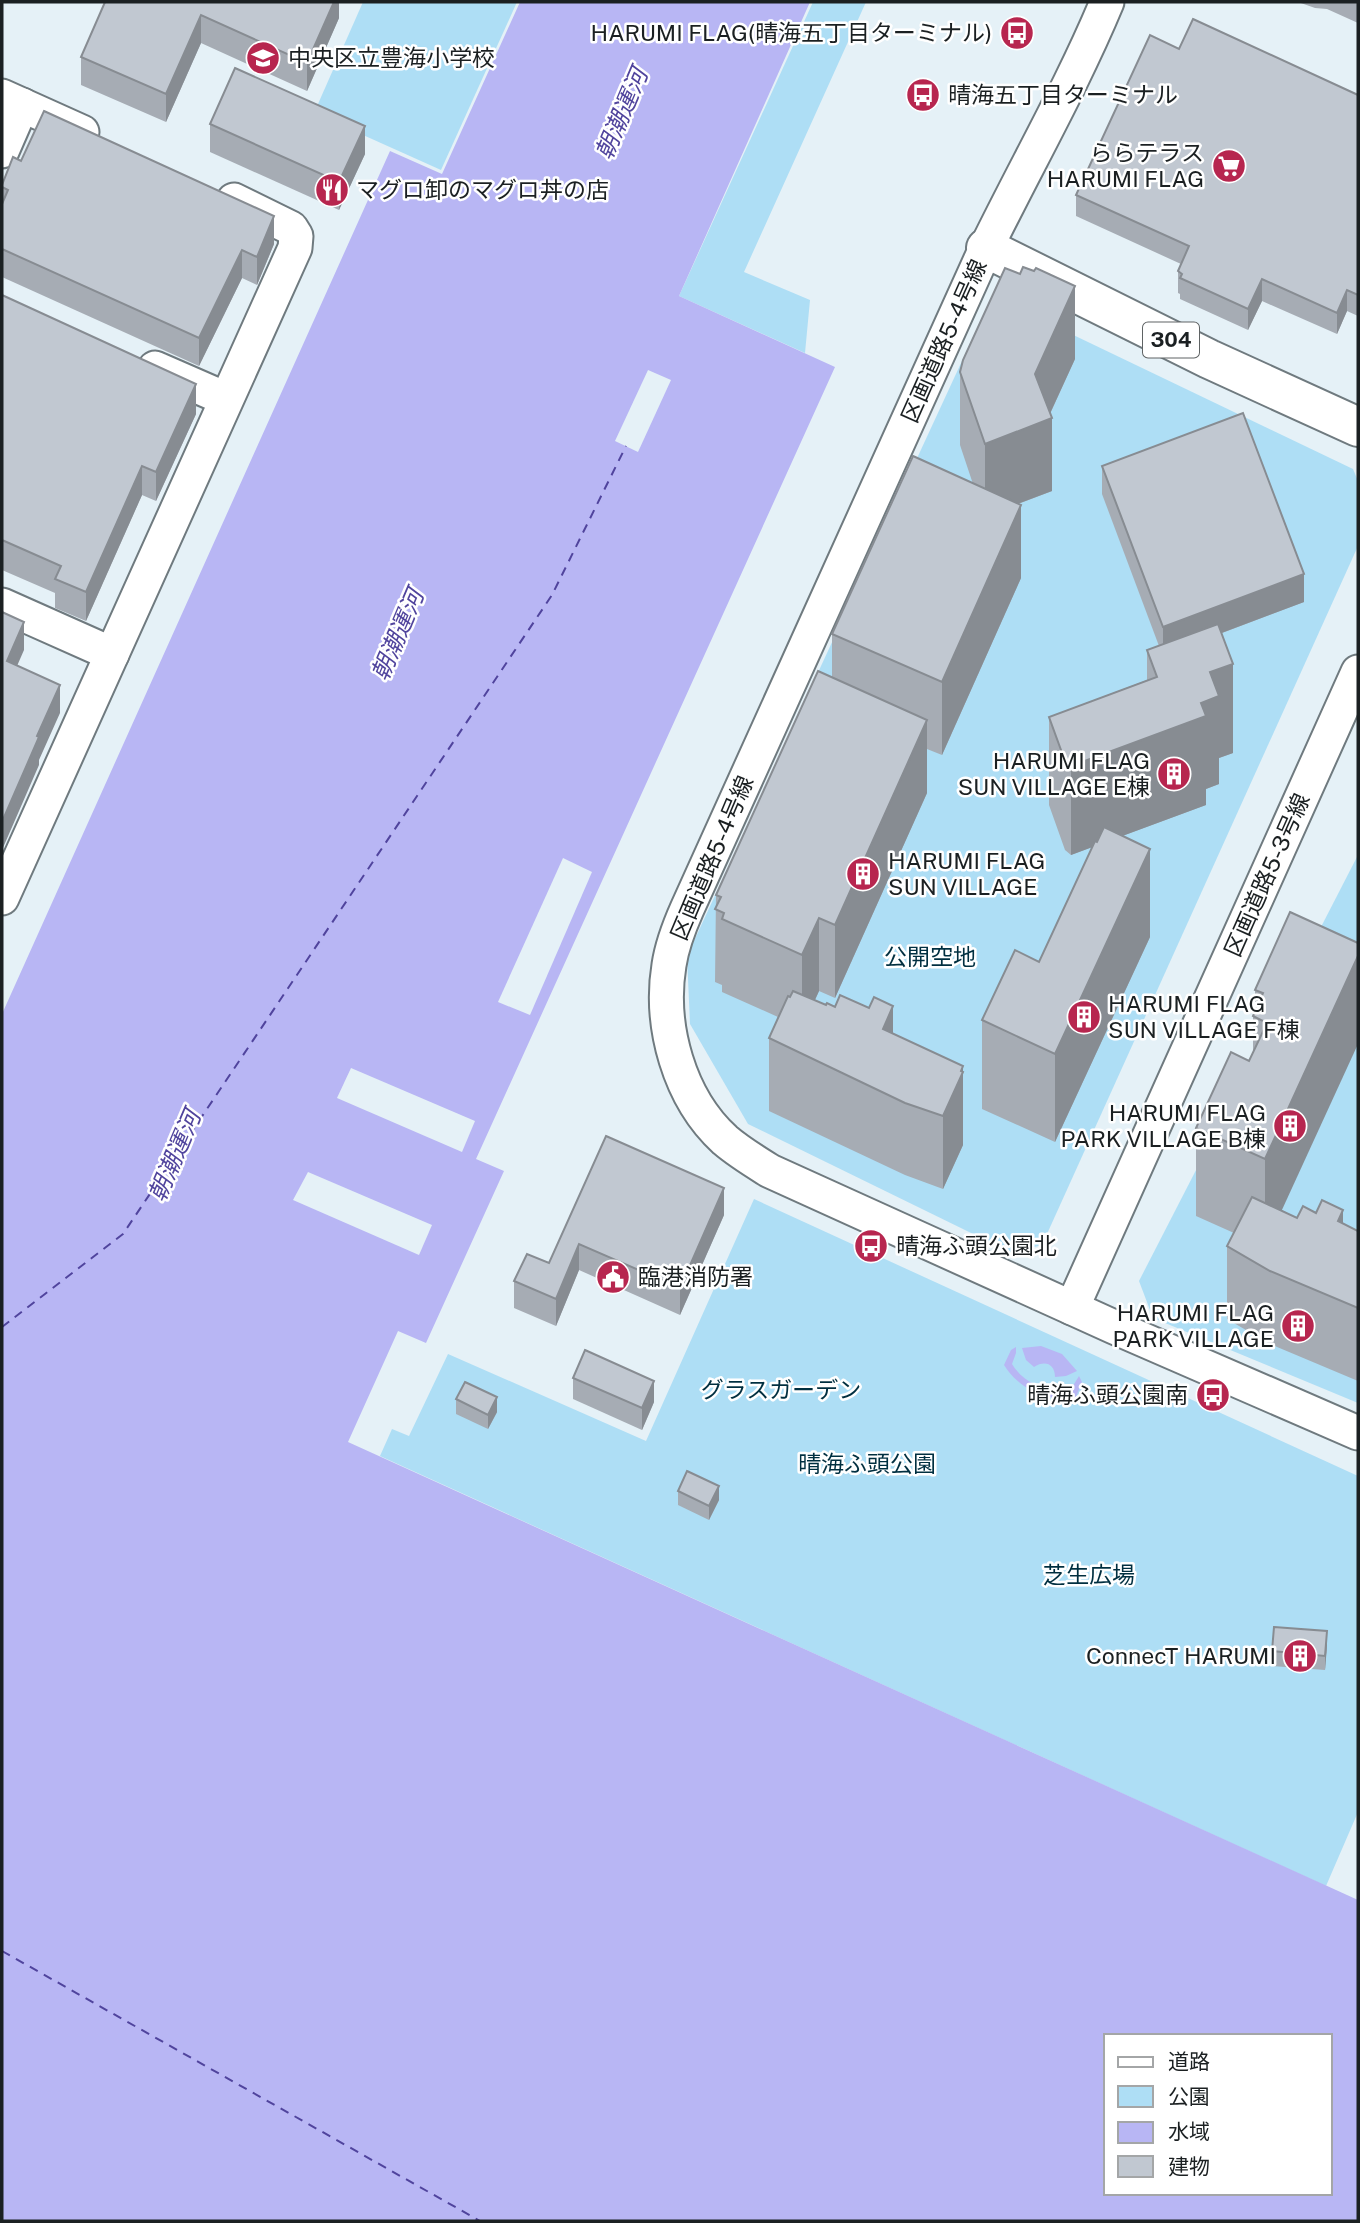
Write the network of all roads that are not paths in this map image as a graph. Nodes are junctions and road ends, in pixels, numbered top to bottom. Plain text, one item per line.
1 (1107, 2) edge
2 (12, 101) edge
3 (109, 144) edge
4 (2, 151) edge
5 (208, 189) edge
6 (986, 248) junction
7 (127, 355) edge
8 (226, 399) junction
9 (1358, 427) edge
10 (2, 605) edge
11 (112, 654) junction
12 (1358, 672) edge
13 (2, 898) edge
14 (1072, 1308) junction
15 (1358, 1433) edge

1 - 6 street, 区画道路5-4号線
2 - 3 street
2 - 4 street
5 - 8 street
6 - 9 main road, 304
6 - 14 street, 区画道路5-4号線
7 - 8 street
8 - 11 street
10 - 11 street
11 - 13 street
12 - 14 street, 区画道路5-3号線
14 - 15 street, 区画道路5-4号線

